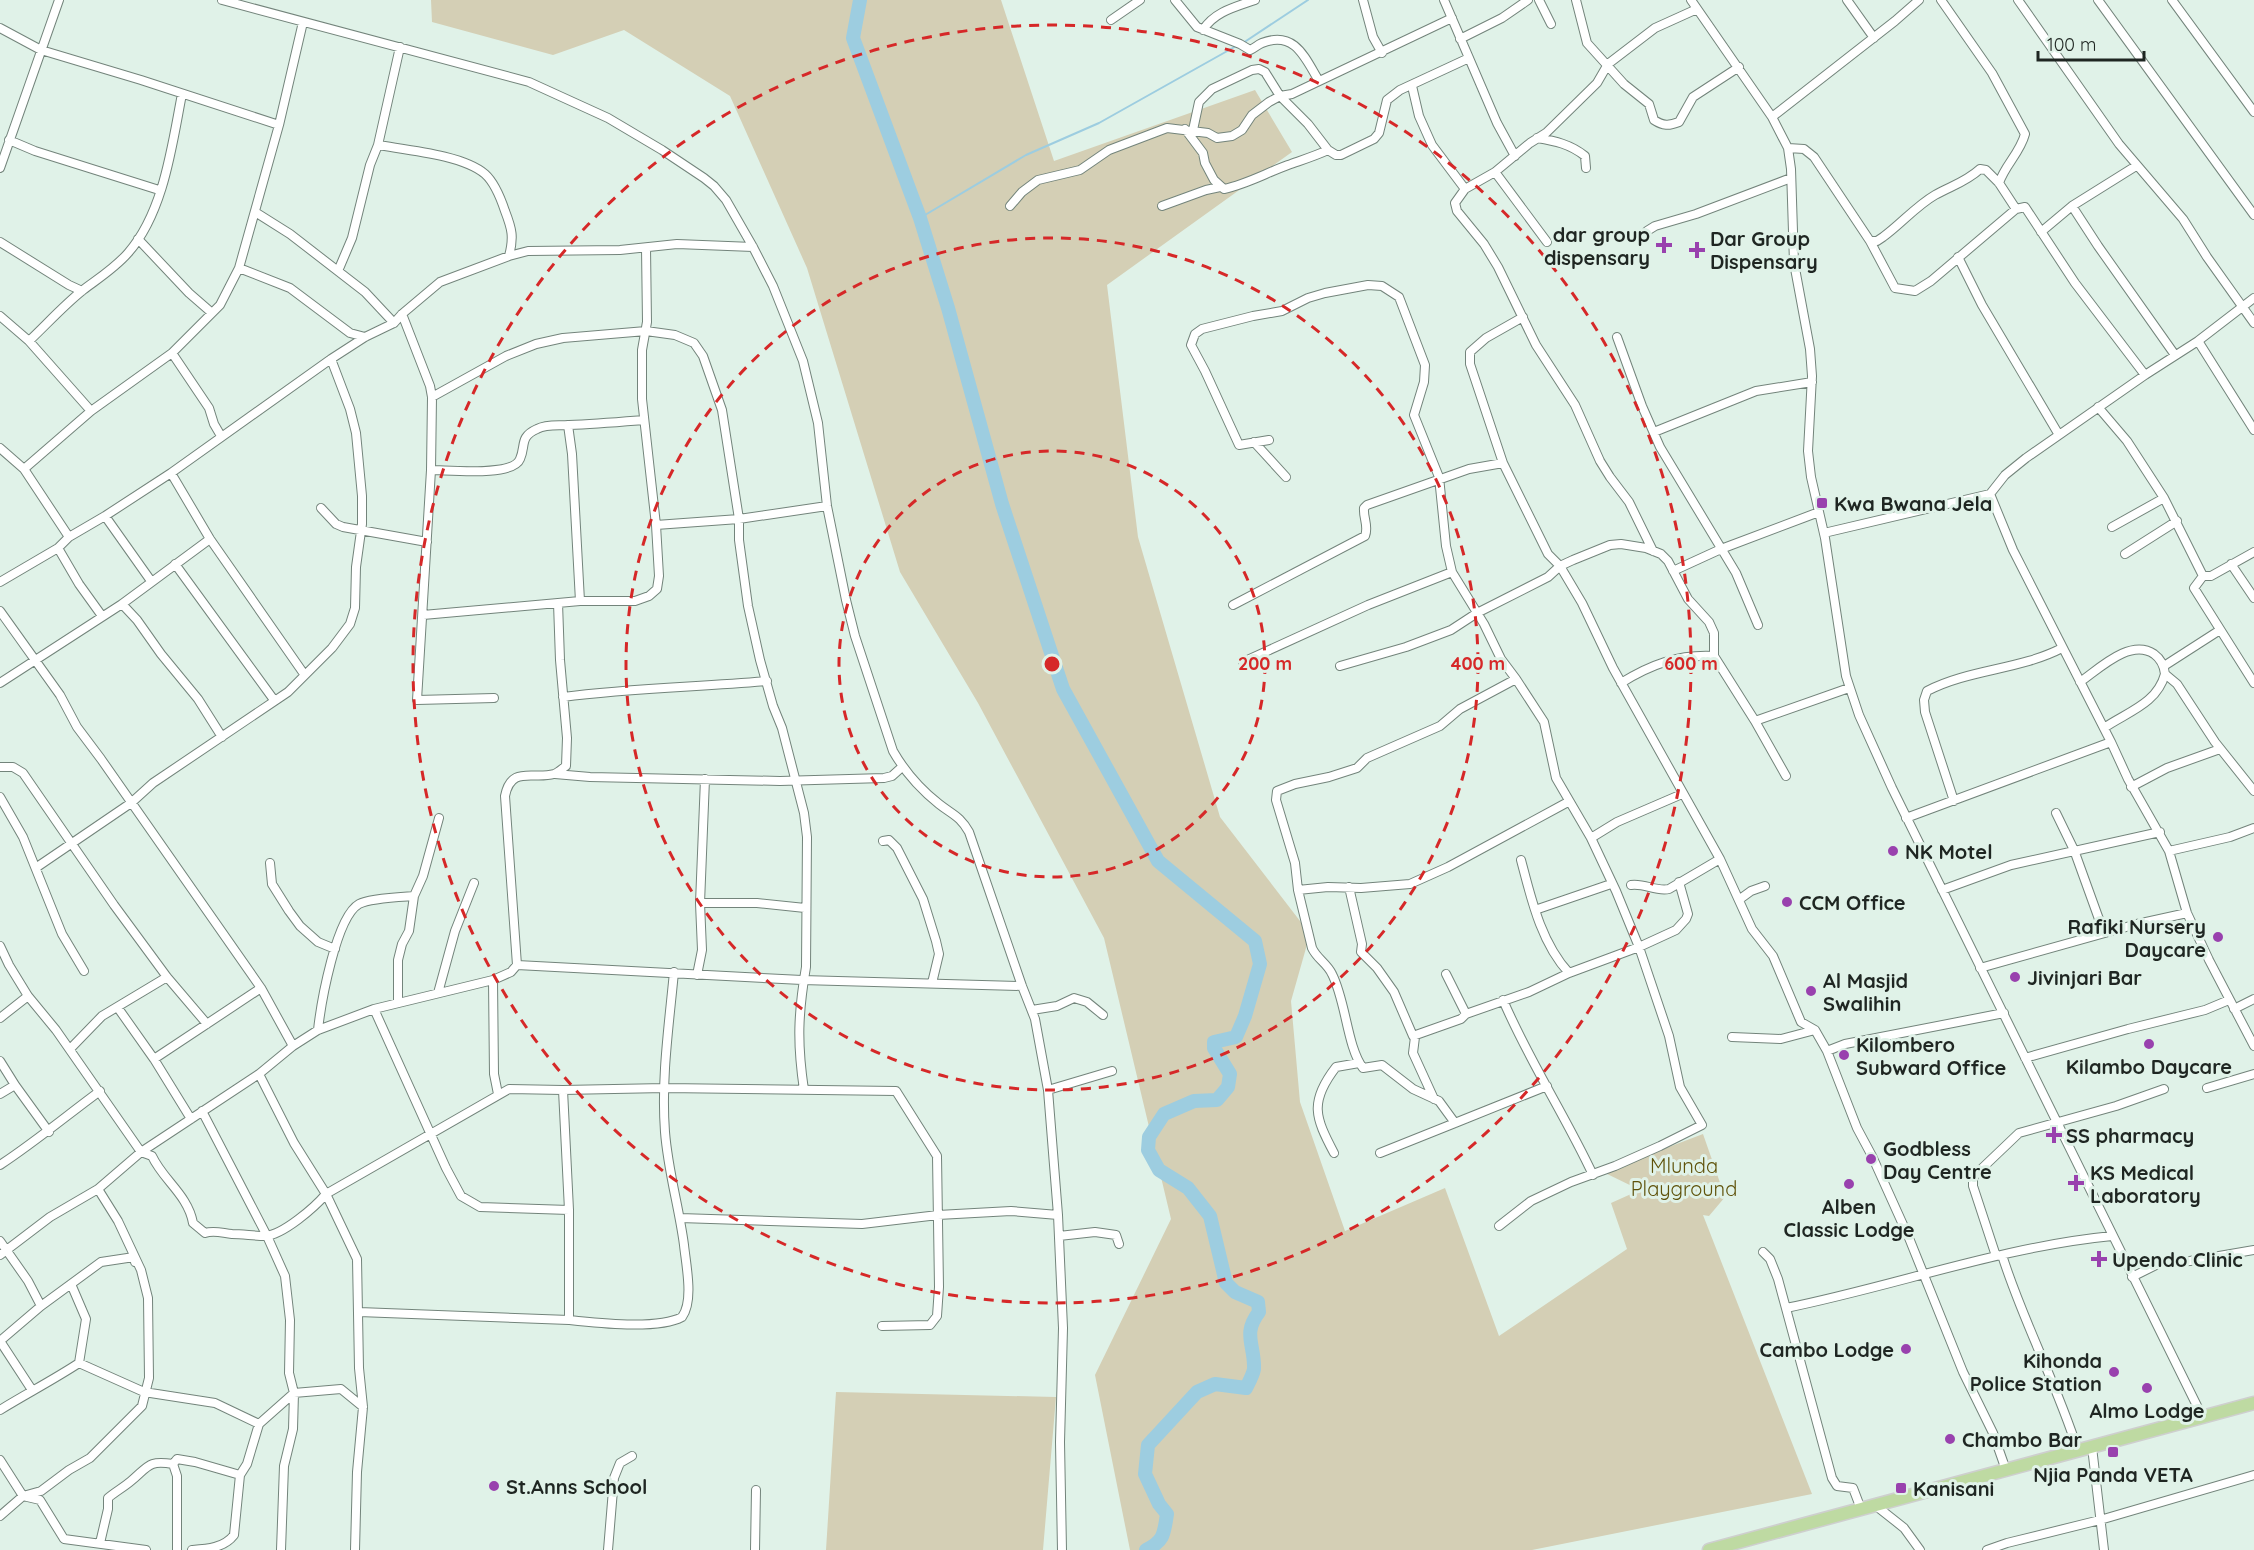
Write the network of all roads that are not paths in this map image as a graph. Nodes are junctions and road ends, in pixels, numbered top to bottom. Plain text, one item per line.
1 (59, 0) edge
2 (222, 0) edge
3 (1140, 0) edge
4 (1175, 0) edge
5 (1255, 0) edge
6 (1363, 0) edge
7 (1444, 0) edge
8 (1528, 0) edge
9 (1539, 0) edge
10 (1576, 0) edge
11 (1691, 0) edge
12 (1847, 0) edge
13 (1919, 0) edge
14 (1941, 0) edge
15 (2018, 0) edge
16 (2098, 0) edge
17 (2172, 0) edge
18 (1697, 9) junction
19 (1452, 18) junction
20 (1112, 20) dead end
21 (303, 22) junction
22 (1551, 24) dead end
23 (0, 28) edge
24 (1203, 30) junction
25 (1874, 38) junction
26 (1460, 39) junction
27 (400, 47) junction
28 (41, 50) junction
29 (1382, 53) junction
30 (1469, 58) junction
31 (1608, 64) junction
32 (1739, 67) junction
33 (1319, 81) junction
34 (1412, 86) junction
35 (182, 93) junction
36 (1280, 96) junction
37 (2254, 112) edge
38 (1772, 117) junction
39 (279, 125) junction
40 (1189, 130) junction
41 (1537, 138) junction
42 (9, 140) junction
43 (378, 145) junction
44 (1788, 148) junction
45 (1329, 150) junction
46 (1515, 156) junction
47 (2136, 166) junction
48 (0, 168) edge
49 (1586, 168) dead end
50 (1495, 172) junction
51 (1791, 178) junction
52 (1999, 183) junction
53 (1220, 186) junction
54 (1466, 189) junction
55 (159, 190) junction
56 (1010, 206) dead end
57 (1162, 206) dead end
58 (2072, 206) junction
59 (2016, 209) junction
60 (255, 212) junction
61 (2254, 215) edge
62 (1647, 231) dead end
63 (2041, 232) junction
64 (138, 239) junction
65 (1870, 241) junction
66 (0, 242) edge
67 (1547, 242) dead end
68 (753, 247) junction
69 (646, 248) junction
70 (509, 256) junction
71 (1958, 257) junction
72 (240, 268) junction
73 (338, 271) junction
74 (82, 291) junction
75 (2254, 298) edge
76 (2242, 306) junction
77 (212, 312) junction
78 (402, 314) junction
79 (0, 316) edge
80 (1523, 317) junction
81 (394, 323) junction
82 (2254, 323) edge
83 (646, 331) junction
84 (365, 337) junction
85 (1617, 337) dead end
86 (29, 341) junction
87 (2198, 341) junction
88 (172, 353) junction
89 (2175, 355) junction
90 (331, 359) junction
91 (2145, 375) junction
92 (1812, 382) junction
93 (432, 397) junction
94 (2098, 407) junction
95 (91, 411) junction
96 (643, 420) junction
97 (568, 425) junction
98 (2254, 430) edge
99 (1654, 432) junction
100 (2059, 435) junction
101 (221, 436) junction
102 (1269, 440) dead end
103 (1254, 442) junction
104 (0, 448) edge
105 (1503, 463) junction
106 (24, 469) junction
107 (431, 470) junction
108 (171, 473) junction
109 (1286, 477) dead end
110 (1439, 480) junction
111 (1990, 494) junction
112 (2164, 498) junction
113 (827, 506) junction
114 (321, 508) dead end
115 (1820, 512) junction
116 (105, 516) junction
117 (739, 519) junction
118 (2177, 521) junction
119 (656, 525) junction
120 (2112, 527) dead end
121 (361, 531) junction
122 (1824, 533) junction
123 (69, 537) junction
124 (210, 539) junction
125 (427, 543) junction
126 (58, 548) junction
127 (1721, 549) junction
128 (1653, 551) junction
129 (2254, 552) edge
130 (2125, 554) dead end
131 (175, 564) junction
132 (2231, 564) junction
133 (1560, 566) junction
134 (1673, 571) junction
135 (1452, 572) junction
136 (2203, 576) junction
137 (151, 581) junction
138 (0, 582) edge
139 (2254, 598) edge
140 (580, 601) junction
141 (558, 603) junction
142 (122, 604) junction
143 (1233, 605) dead end
144 (0, 611) edge
145 (1477, 613) junction
146 (423, 615) junction
147 (102, 616) junction
148 (1758, 625) dead end
149 (2220, 630) junction
150 (2062, 648) junction
151 (1714, 656) junction
152 (35, 658) junction
153 (1243, 662) dead end
154 (1340, 666) dead end
155 (2165, 670) junction
156 (304, 674) junction
157 (1516, 679) junction
158 (767, 681) junction
159 (0, 682) edge
160 (2080, 682) junction
161 (1621, 683) junction
162 (2254, 683) edge
163 (1849, 688) junction
164 (564, 697) junction
165 (494, 698) dead end
166 (274, 700) junction
167 (1755, 721) junction
168 (2104, 728) junction
169 (222, 737) junction
170 (2111, 742) junction
171 (2220, 749) junction
172 (790, 760) junction
173 (0, 767) edge
174 (902, 767) junction
175 (555, 774) junction
176 (1786, 776) dead end
177 (705, 779) junction
178 (795, 780) junction
179 (780, 781) junction
180 (2131, 787) junction
181 (2254, 791) edge
182 (1682, 794) junction
183 (0, 797) edge
184 (1954, 801) junction
185 (1568, 802) junction
186 (132, 803) junction
187 (2056, 813) dead end
188 (439, 818) dead end
189 (1906, 818) junction
190 (2254, 828) edge
191 (2160, 832) junction
192 (1591, 838) junction
193 (883, 841) dead end
194 (73, 843) junction
195 (2074, 850) junction
196 (2169, 851) junction
197 (1720, 859) junction
198 (1521, 860) dead end
199 (270, 863) dead end
200 (37, 867) junction
201 (1679, 882) junction
202 (474, 883) dead end
203 (1611, 884) junction
204 (1631, 885) dead end
205 (1765, 886) dead end
206 (1349, 887) junction
207 (1298, 890) junction
208 (1942, 890) junction
209 (414, 896) junction
210 (1740, 899) junction
211 (700, 903) junction
212 (805, 908) junction
213 (1535, 910) junction
214 (2187, 913) junction
215 (2104, 933) junction
216 (0, 946) edge
217 (1639, 947) junction
218 (335, 950) junction
219 (517, 965) junction
220 (1980, 968) junction
221 (84, 971) dead end
222 (674, 972) junction
223 (1569, 973) junction
224 (1446, 974) dead end
225 (697, 975) junction
226 (167, 976) junction
227 (493, 980) junction
228 (802, 980) junction
229 (932, 983) junction
230 (1022, 986) junction
231 (261, 988) junction
232 (438, 993) junction
233 (28, 996) junction
234 (2254, 999) edge
235 (1503, 1000) junction
236 (2229, 1000) junction
237 (398, 1004) junction
238 (118, 1008) junction
239 (374, 1009) junction
240 (2234, 1009) junction
241 (1032, 1010) junction
242 (2004, 1013) junction
243 (1466, 1014) junction
244 (1103, 1015) dead end
245 (0, 1018) edge
246 (207, 1024) junction
247 (318, 1030) junction
248 (1815, 1030) junction
249 (1732, 1036) dead end
250 (1414, 1037) junction
251 (293, 1046) junction
252 (2254, 1046) edge
253 (70, 1049) junction
254 (1827, 1051) junction
255 (2025, 1058) junction
256 (154, 1059) junction
257 (0, 1061) edge
258 (1359, 1063) junction
259 (1112, 1071) dead end
260 (259, 1074) junction
261 (2254, 1074) edge
262 (15, 1085) junction
263 (1546, 1086) junction
264 (665, 1088) junction
265 (2207, 1088) dead end
266 (2164, 1089) dead end
267 (563, 1090) junction
268 (804, 1090) junction
269 (1048, 1090) junction
270 (100, 1091) junction
271 (0, 1094) edge
272 (498, 1094) junction
273 (1434, 1099) junction
274 (202, 1111) junction
275 (191, 1119) junction
276 (2056, 1122) junction
277 (1455, 1123) junction
278 (49, 1132) junction
279 (430, 1133) junction
280 (141, 1152) junction
281 (1335, 1153) dead end
282 (1380, 1153) dead end
283 (0, 1165) edge
284 (1593, 1175) junction
285 (98, 1189) junction
286 (326, 1194) junction
287 (569, 1210) junction
288 (938, 1215) junction
289 (1058, 1215) junction
290 (681, 1218) junction
291 (1499, 1226) dead end
292 (267, 1236) junction
293 (1059, 1236) junction
294 (2112, 1236) junction
295 (0, 1241) edge
296 (1119, 1244) dead end
297 (2254, 1250) edge
298 (1763, 1252) dead end
299 (4, 1253) edge
300 (1999, 1256) junction
301 (141, 1270) junction
302 (1923, 1275) junction
303 (2132, 1276) junction
304 (71, 1284) junction
305 (41, 1306) junction
306 (1786, 1308) junction
307 (359, 1312) junction
308 (569, 1320) junction
309 (882, 1326) dead end
310 (0, 1341) edge
311 (79, 1363) junction
312 (32, 1390) junction
313 (144, 1392) junction
314 (294, 1393) junction
315 (2254, 1403) edge
316 (363, 1407) junction
317 (0, 1410) edge
318 (2203, 1418) junction
319 (259, 1424) junction
320 (2092, 1447) junction
321 (2078, 1451) junction
322 (632, 1456) dead end
323 (0, 1460) edge
324 (173, 1464) junction
325 (2006, 1470) junction
326 (2254, 1474) edge
327 (240, 1475) junction
328 (756, 1490) dead end
329 (23, 1496) junction
330 (1875, 1506) junction
331 (1861, 1509) junction
332 (0, 1516) edge
333 (2100, 1520) junction
334 (100, 1543) junction
335 (146, 1550) edge
336 (177, 1550) edge
337 (192, 1550) edge
338 (281, 1550) edge
339 (355, 1550) edge
340 (608, 1550) edge
341 (755, 1550) edge
342 (1062, 1550) edge
343 (1708, 1550) edge
344 (1920, 1550) edge
345 (1987, 1550) edge
346 (2104, 1550) edge

1 - 28 street
2 - 21 street
3 - 20 street
4 - 24 street
5 - 24 street
6 - 29 street
7 - 19 street
8 - 26 street
9 - 22 street
10 - 31 street
11 - 18 street
12 - 25 street
13 - 25 street
14 - 52 street
15 - 47 street
16 - 61 street
17 - 37 street
18 - 31 street
18 - 32 street
19 - 26 street
19 - 29 street
21 - 27 street
21 - 39 street
23 - 28 street
24 - 33 street
25 - 38 street
26 - 30 street
27 - 43 street
27 - 68 street
28 - 35 street
28 - 42 street
29 - 33 street
30 - 34 street
30 - 46 street
31 - 32 street
31 - 41 street
32 - 38 street
33 - 36 street
34 - 45 street
34 - 54 street
35 - 39 street
35 - 55 street
36 - 40 street
36 - 40 street
36 - 45 street
38 - 44 street
39 - 60 street
40 - 53 street
40 - 56 street
41 - 46 street
41 - 49 street
42 - 48 street
42 - 55 street
43 - 70 street
43 - 73 street
44 - 51 street
44 - 65 street
45 - 53 street
46 - 50 street
47 - 58 street
47 - 76 street
50 - 54 street
50 - 67 street
51 - 62 street
51 - 92 street
52 - 59 street
52 - 65 street
53 - 57 street
54 - 80 street
55 - 64 street
58 - 63 street
58 - 89 street
59 - 63 street
59 - 71 street
60 - 72 street
60 - 73 street
63 - 91 street
64 - 74 street
64 - 77 street
65 - 71 street
66 - 74 street
68 - 69 street
68 - 113 street
69 - 70 street
69 - 83 street
70 - 78 street
71 - 100 street
72 - 77 street
72 - 84 street
73 - 81 street
74 - 86 street
75 - 76 street
76 - 82 street
76 - 87 street
77 - 88 street
78 - 81 street
78 - 93 street
79 - 86 street
80 - 105 street
80 - 128 street
81 - 84 street
83 - 93 street
83 - 96 street
83 - 117 street
84 - 90 street
85 - 99 street
86 - 95 street
87 - 89 street
87 - 98 street
88 - 95 street
88 - 101 street
89 - 91 street
90 - 101 street
90 - 121 street
91 - 94 street
92 - 99 street
92 - 115 street
93 - 107 street
94 - 100 street
94 - 112 street
95 - 106 street
96 - 97 street
96 - 119 street
97 - 107 street
97 - 140 street
99 - 127 street
100 - 111 street
101 - 108 street
102 - 103 street
103 - 109 street
103 - 110 street
104 - 106 street
105 - 110 street
105 - 133 street
106 - 123 street
107 - 125 street
108 - 116 street
108 - 124 street
110 - 135 street
110 - 143 street
111 - 122 street
111 - 150 street
112 - 118 street
112 - 120 street
113 - 117 street
113 - 174 street
114 - 121 street
115 - 122 street
115 - 127 street
116 - 123 street
116 - 137 street
117 - 119 street
117 - 158 street
118 - 130 street
118 - 136 street
119 - 140 street
121 - 125 street
121 - 156 street
122 - 163 street
123 - 126 street
124 - 131 street
124 - 156 street
125 - 146 street
126 - 138 street
126 - 147 street
127 - 134 street
127 - 148 street
128 - 133 street
128 - 134 street
129 - 132 street
131 - 137 street
131 - 166 street
132 - 136 street
132 - 139 street
133 - 145 street
133 - 161 street
134 - 151 street
135 - 145 street
135 - 153 street
136 - 149 street
137 - 142 street
140 - 141 street
141 - 146 street
141 - 164 street
142 - 147 street
142 - 169 street
144 - 152 street
145 - 154 street
145 - 157 street
146 - 165 street
147 - 152 street
149 - 155 street
149 - 162 street
150 - 160 street
150 - 184 street
151 - 161 street
151 - 167 street
152 - 159 street
152 - 186 street
155 - 160 street
155 - 168 street
155 - 171 street
156 - 166 street
157 - 185 street
157 - 207 street
158 - 164 street
158 - 172 street
160 - 168 street
161 - 182 street
163 - 167 street
163 - 189 street
164 - 175 street
166 - 169 street
167 - 176 street
168 - 170 street
169 - 186 street
170 - 180 street
170 - 184 street
171 - 180 street
171 - 181 street
172 - 178 street
172 - 179 street
173 - 194 street
174 - 178 street
174 - 230 street
175 - 177 street
175 - 219 street
177 - 179 street
177 - 211 street
178 - 179 street
178 - 212 street
180 - 191 street
182 - 192 street
182 - 197 street
183 - 200 street
184 - 189 street
185 - 192 street
185 - 206 street
186 - 194 street
186 - 231 street
187 - 195 street
188 - 209 street
189 - 208 street
190 - 196 street
191 - 195 street
191 - 196 street
192 - 203 street
193 - 229 street
194 - 200 street
194 - 226 street
195 - 208 street
195 - 215 street
196 - 214 street
197 - 201 street
197 - 210 street
198 - 213 street
199 - 218 street
200 - 221 street
201 - 204 street
201 - 217 street
202 - 232 street
203 - 213 street
203 - 217 street
205 - 210 street
206 - 207 street
206 - 250 street
207 - 258 street
208 - 220 street
209 - 218 street
209 - 237 street
210 - 248 street
211 - 212 street
211 - 225 street
212 - 228 street
213 - 223 street
214 - 215 street
214 - 236 street
215 - 220 street
216 - 233 street
217 - 223 street
217 - 284 street
218 - 247 street
219 - 222 street
219 - 227 street
220 - 242 street
222 - 225 street
222 - 264 street
223 - 235 street
224 - 243 street
225 - 228 street
226 - 238 street
226 - 246 street
227 - 232 street
227 - 272 street
228 - 229 street
228 - 268 street
229 - 230 street
230 - 241 street
231 - 246 street
231 - 251 street
232 - 237 street
233 - 245 street
233 - 253 street
234 - 240 street
235 - 243 street
235 - 263 street
236 - 240 street
236 - 255 street
237 - 239 street
238 - 253 street
238 - 256 street
239 - 247 street
239 - 279 street
240 - 252 street
241 - 244 street
241 - 269 street
242 - 254 street
242 - 255 street
243 - 250 street
246 - 256 street
247 - 251 street
248 - 249 street
248 - 254 street
250 - 273 street
251 - 260 street
253 - 270 street
254 - 302 street
255 - 276 street
256 - 275 street
257 - 262 street
258 - 273 street
258 - 281 street
259 - 269 street
260 - 274 street
260 - 286 street
261 - 265 street
262 - 271 street
262 - 278 street
263 - 277 street
263 - 284 street
264 - 267 street
264 - 268 street
264 - 290 street
266 - 276 street
267 - 272 street
267 - 287 street
268 - 288 street
269 - 289 street
270 - 278 street
270 - 280 street
272 - 279 street
273 - 277 street
274 - 275 street
274 - 292 street
275 - 280 street
276 - 294 street
276 - 300 street
277 - 282 street
278 - 283 street
279 - 286 street
279 - 287 street
280 - 285 street
280 - 292 street
284 - 291 street
285 - 299 street
285 - 301 street
286 - 292 street
286 - 307 street
287 - 308 street
288 - 289 street
288 - 290 street
288 - 309 street
289 - 293 street
290 - 308 street
292 - 314 street
293 - 296 street
293 - 342 street
294 - 300 street
294 - 303 street
295 - 299 street
297 - 303 street
298 - 306 street
299 - 305 street
300 - 302 street
300 - 321 street
301 - 304 street
301 - 313 street
302 - 306 street
302 - 325 street
303 - 318 street
304 - 305 street
304 - 311 street
305 - 310 street
306 - 331 street
307 - 308 street
307 - 316 street
310 - 312 street
311 - 312 street
311 - 313 street
312 - 317 street
313 - 319 street
313 - 329 street
314 - 316 street
314 - 319 street
314 - 338 street
315 - 318 highway
316 - 339 street
318 - 320 highway
319 - 327 street
320 - 321 highway
320 - 333 street
321 - 325 highway
322 - 340 street
323 - 329 street
324 - 327 street
324 - 334 street
324 - 336 street
325 - 330 highway
326 - 333 street
327 - 337 street
328 - 341 street
329 - 332 street
329 - 334 street
330 - 331 highway
330 - 344 street
331 - 343 highway
333 - 345 street
333 - 346 street
334 - 335 street

